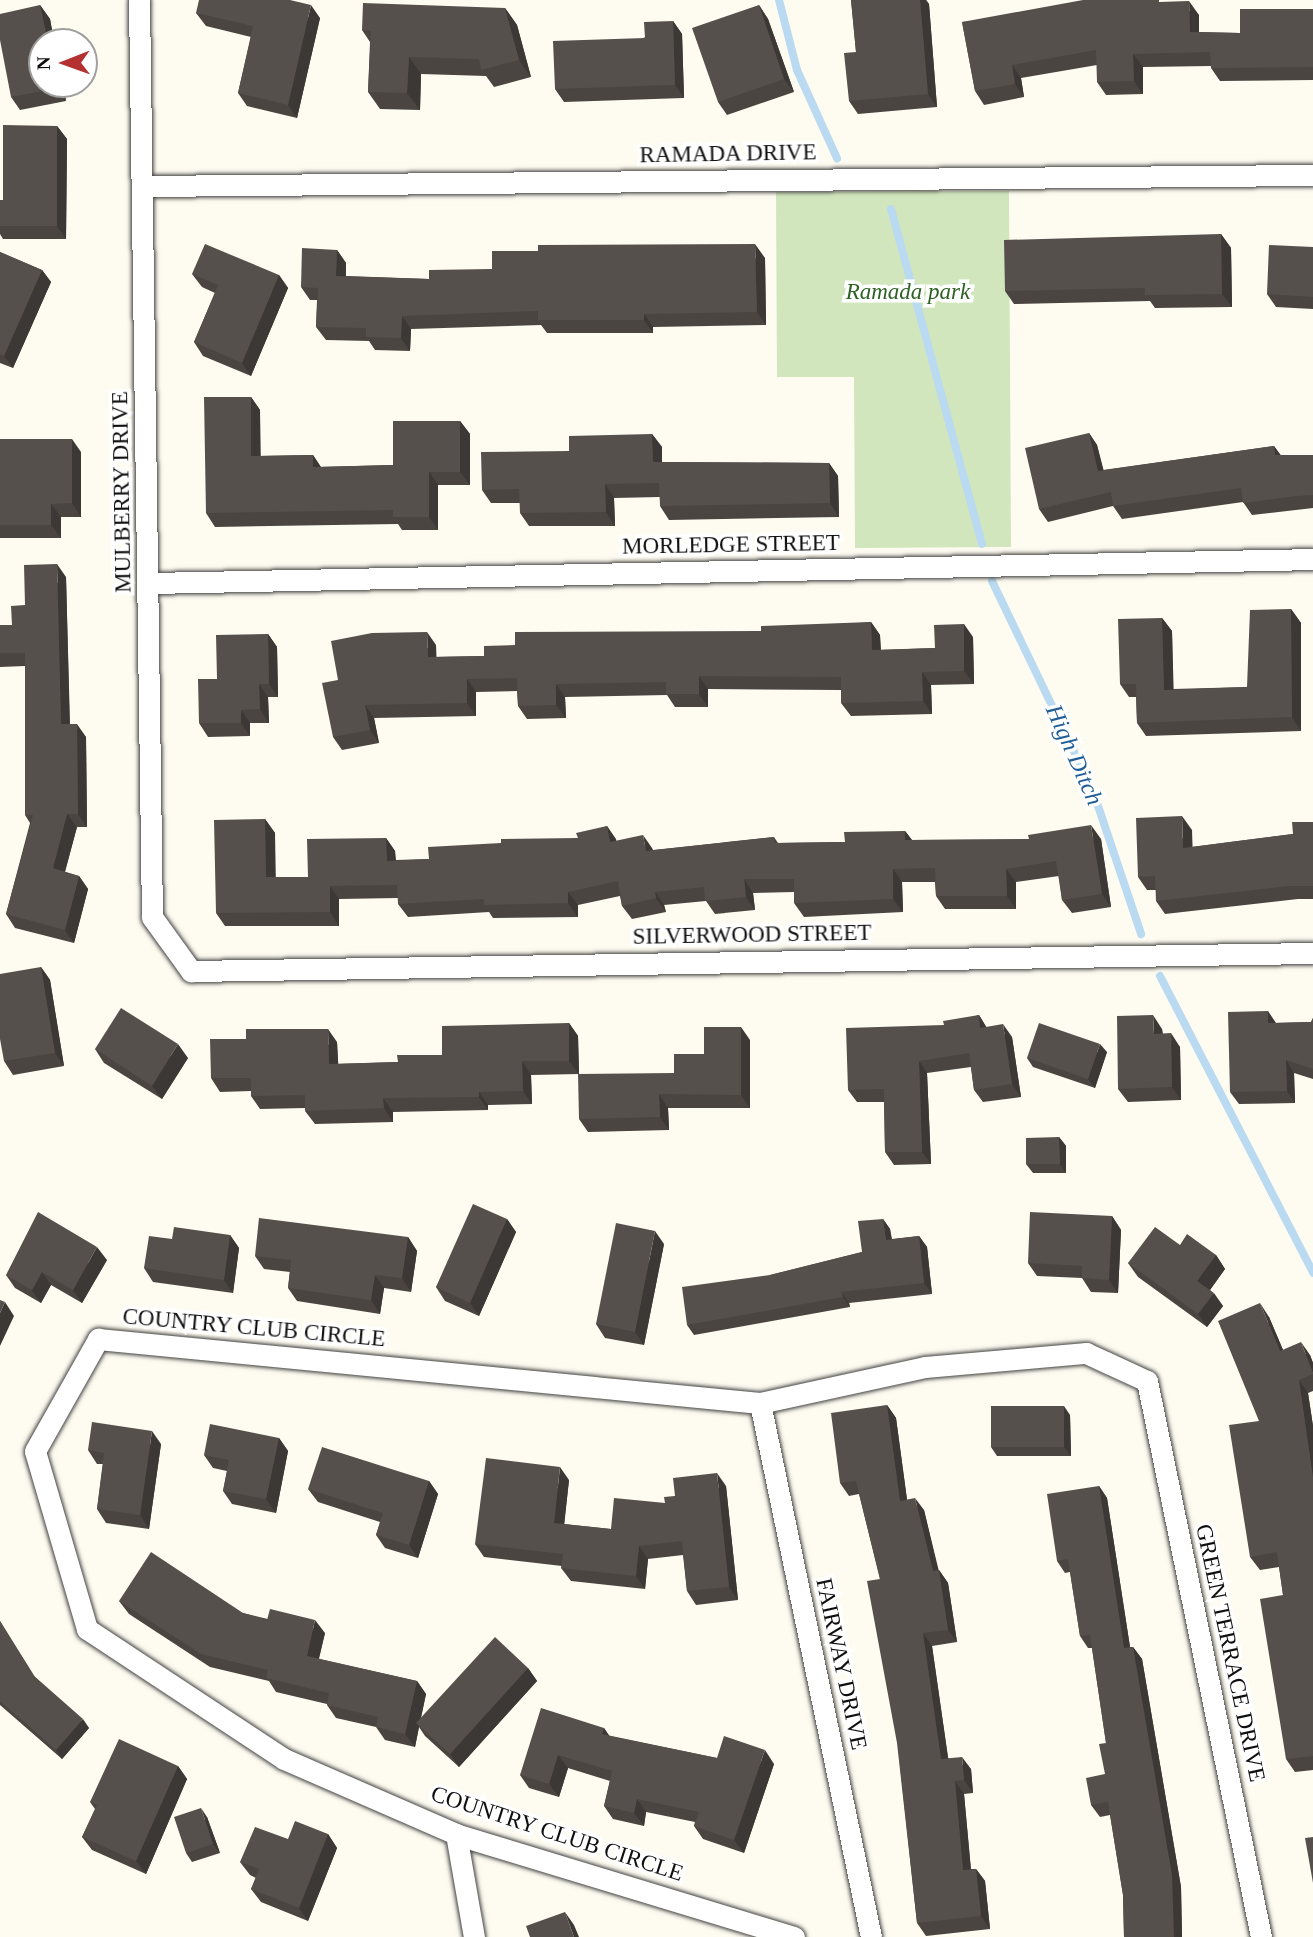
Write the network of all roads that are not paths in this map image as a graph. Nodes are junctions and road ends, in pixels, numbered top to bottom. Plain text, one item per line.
1 (139, 0) edge
2 (1313, 175) edge
3 (143, 186) junction
4 (1313, 559) edge
5 (150, 583) junction
6 (1313, 953) edge
7 (191, 971) joint
8 (1147, 1381) joint
9 (760, 1402) junction
10 (456, 1834) junction
11 (474, 1937) edge
12 (794, 1937) edge
13 (871, 1937) edge
14 (1261, 1937) edge

1 - 3 street, MULBERRY DRIVE
2 - 3 street, RAMADA DRIVE
3 - 5 street, MULBERRY DRIVE
4 - 5 street, MORLEDGE STREET
5 - 7 street, MULBERRY DRIVE
6 - 7 street, SILVERWOOD STREET
8 - 9 street, COUNTRY CLUB CIRCLE
8 - 14 street, GREEN TERRACE DRIVE
9 - 10 street, COUNTRY CLUB CIRCLE
9 - 13 street, FAIRWAY DRIVE
10 - 11 street
10 - 12 street, COUNTRY CLUB CIRCLE

